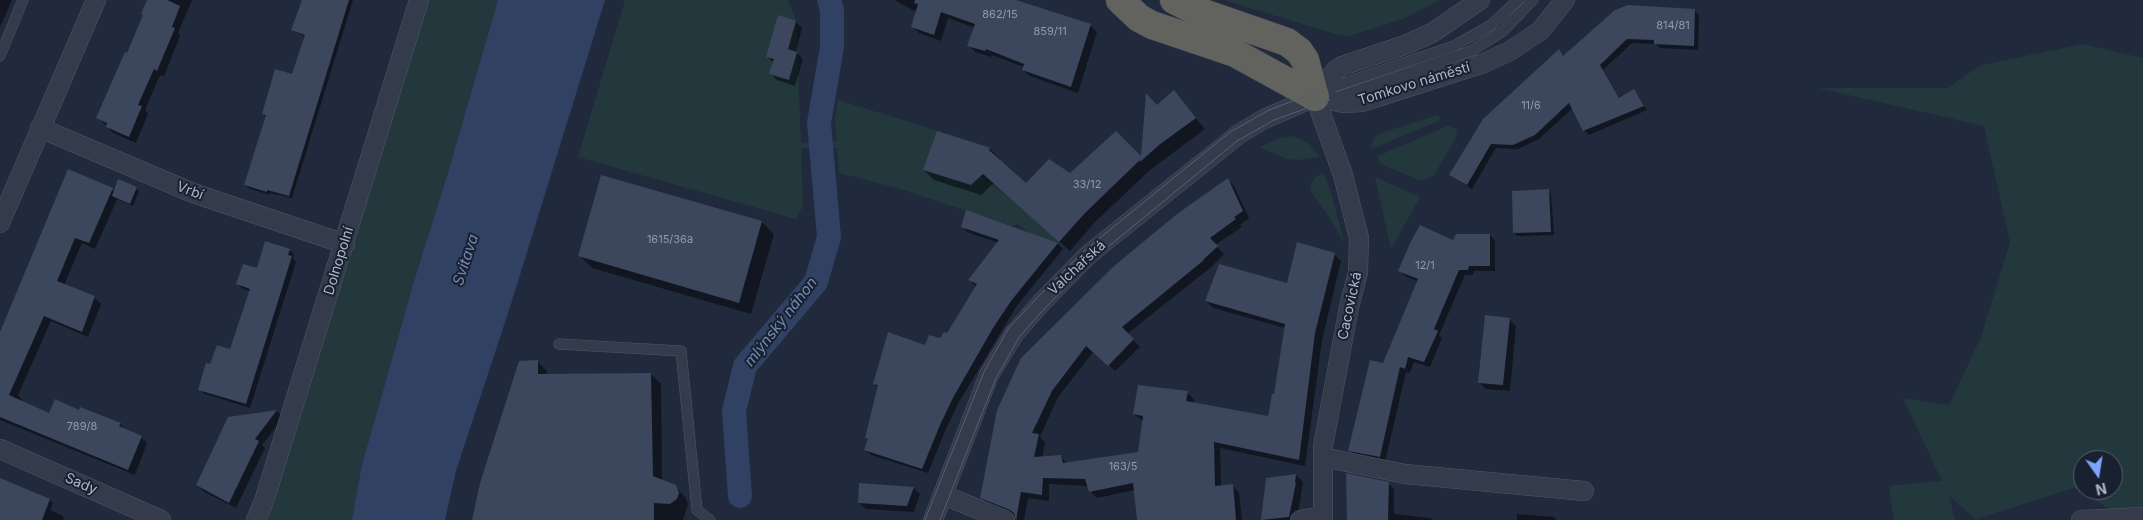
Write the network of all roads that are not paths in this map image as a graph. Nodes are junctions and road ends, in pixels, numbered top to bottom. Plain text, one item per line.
1 (23, 0) edge
2 (96, 0) edge
3 (419, 0) edge
4 (1120, 0) edge
5 (1174, 0) edge
6 (1480, 0) edge
7 (1518, 0) edge
8 (1533, 0) edge
9 (1566, 0) edge
10 (0, 56) edge
11 (1321, 96) junction
12 (40, 128) junction
13 (0, 223) edge
14 (344, 244) junction
15 (559, 344) dead end
16 (0, 449) edge
17 (1323, 457) junction
18 (1584, 491) dead end
19 (943, 495) junction
20 (2143, 517) edge
21 (1322, 518) edge
22 (161, 520) edge
23 (256, 520) edge
24 (710, 520) edge
25 (933, 520) edge
26 (1005, 520) edge
27 (1300, 520) edge
28 (2080, 520) edge

1 - 10 lane
2 - 12 street
3 - 14 street, Dolnopolní
4 - 11 highway
5 - 11 highway
6 - 11 street
7 - 11 lane
8 - 11 lane
9 - 11 street, Tomkovo náměstí
11 - 17 street, Cacovická
11 - 19 street, Valchařská
12 - 13 street
12 - 14 street, Vrbí
14 - 23 street, Dolnopolní
15 - 24 lane
16 - 22 street, Sady
17 - 18 street
17 - 21 street, Cacovická
19 - 25 street, Valchařská
19 - 26 street
20 - 28 street
21 - 27 street

